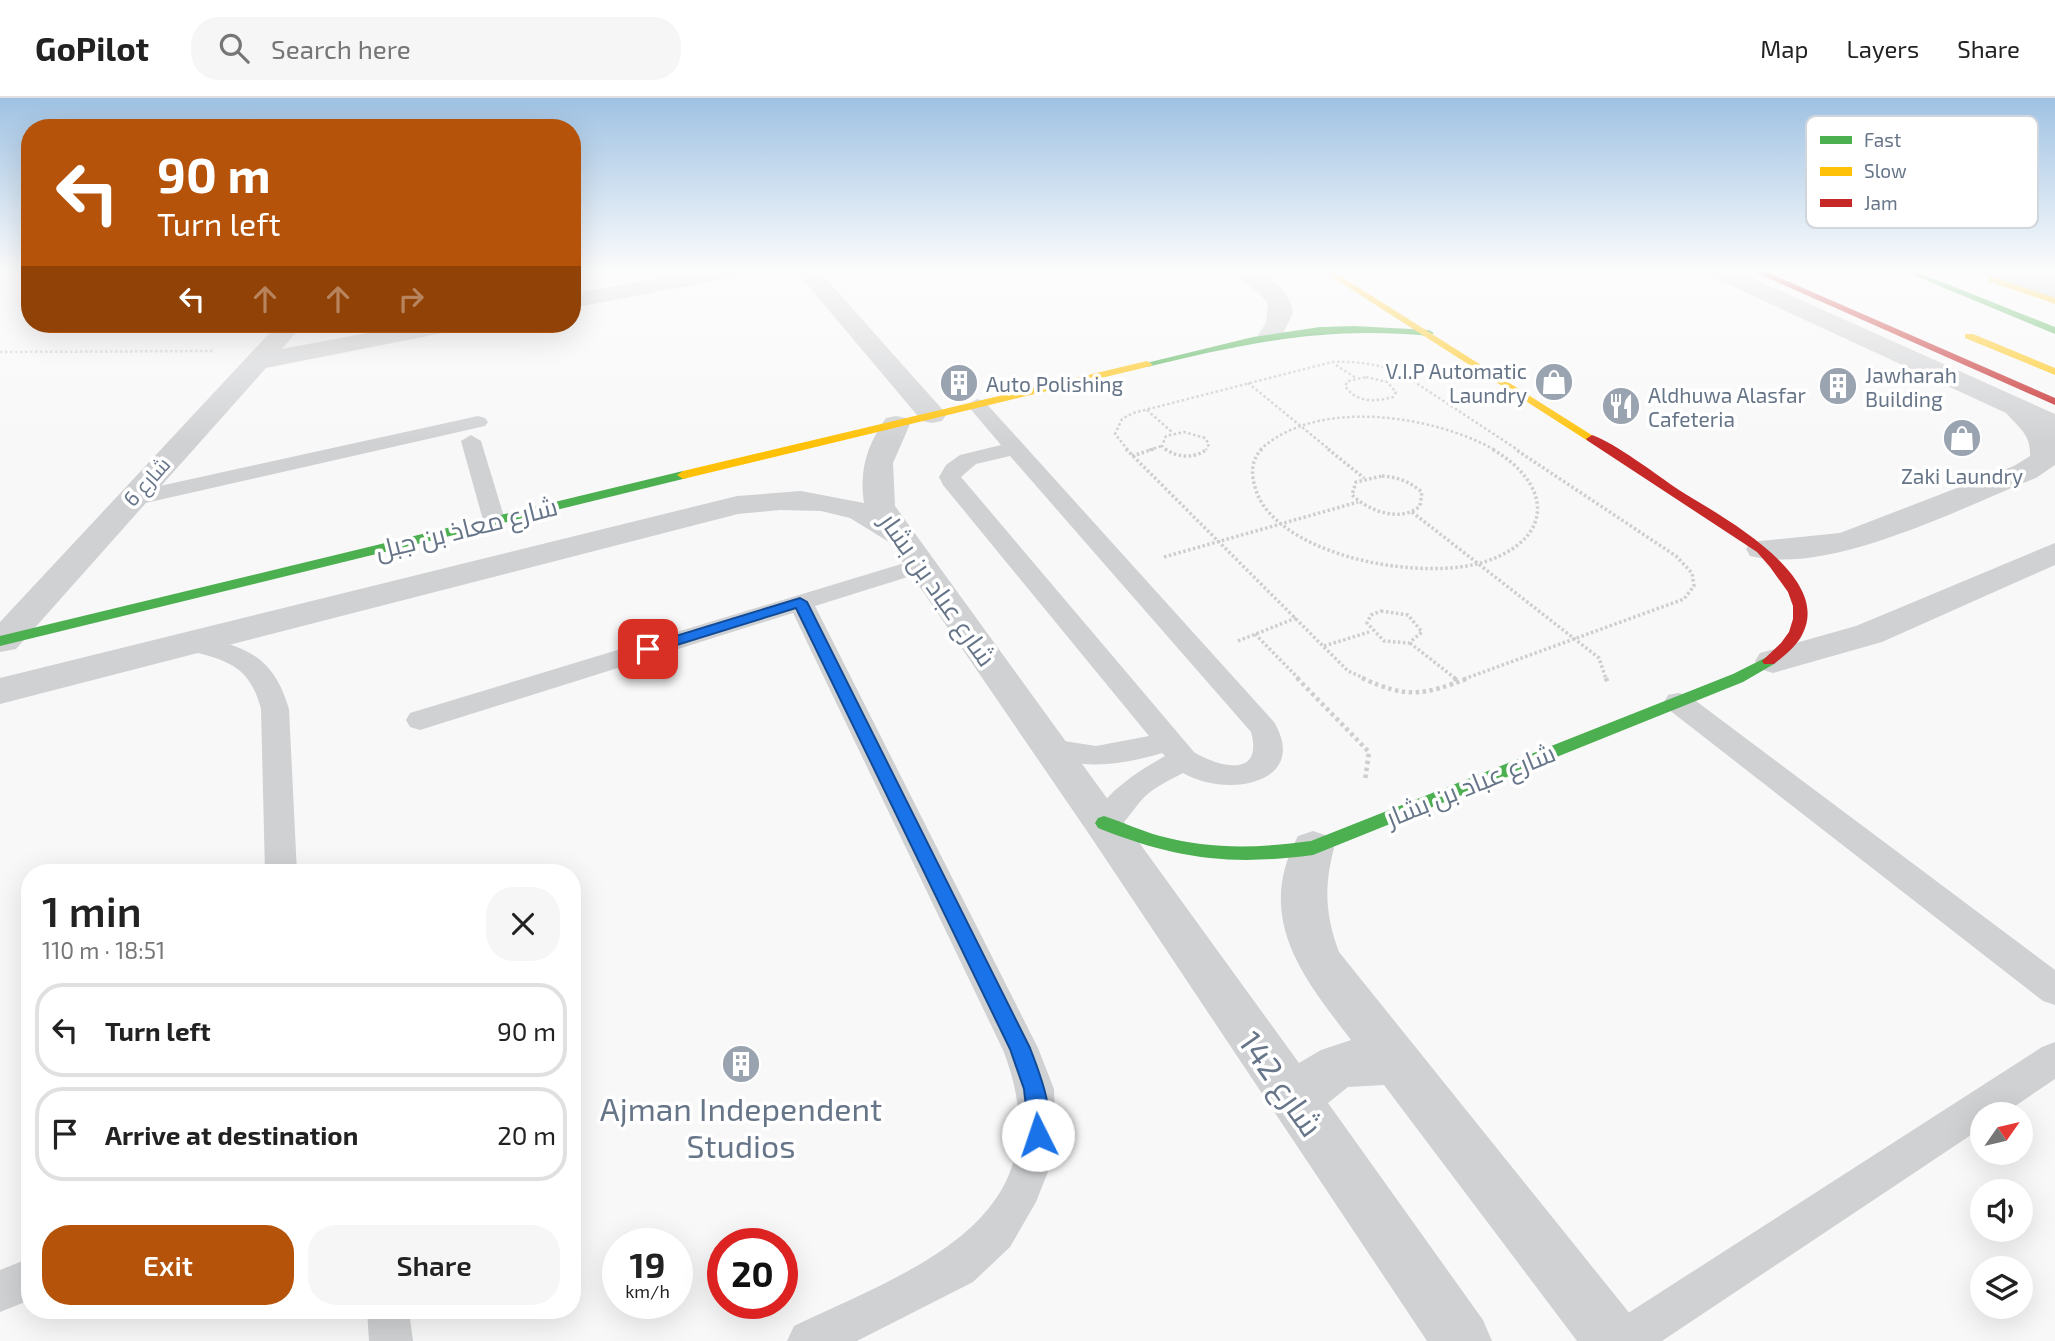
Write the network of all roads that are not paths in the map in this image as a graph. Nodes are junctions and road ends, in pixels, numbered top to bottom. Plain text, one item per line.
1 (856, 328) edge
2 (1276, 328) edge
3 (1307, 328) edge
4 (1377, 328) edge
5 (1421, 328) edge
6 (1842, 328) edge
7 (1887, 328) edge
8 (1952, 329) dead end
9 (282, 333) edge
10 (400, 333) edge
11 (1429, 333) junction
12 (1271, 335) junction
13 (259, 357) junction
14 (2055, 372) edge
15 (2055, 402) edge
16 (977, 405) junction
17 (2010, 405) junction
18 (932, 415) junction
19 (896, 424) junction
20 (2055, 425) edge
21 (1016, 448) junction
22 (593, 496) junction
23 (128, 500) junction
24 (494, 520) junction
25 (898, 535) junction
26 (610, 536) junction
27 (1762, 549) junction
28 (2055, 553) edge
29 (920, 565) junction
30 (800, 602) junction
31 (2, 641) edge
32 (192, 643) junction
33 (1773, 661) junction
34 (0, 691) edge
35 (1678, 702) junction
36 (420, 720) dead end
37 (1052, 749) junction
38 (1176, 750) junction
39 (1104, 823) junction
40 (1313, 848) junction
41 (281, 864) edge
42 (2055, 990) edge
43 (2055, 1059) edge
44 (1397, 1064) junction
45 (1297, 1105) junction
46 (21, 1283) edge
47 (0, 1291) edge
48 (389, 1319) edge
49 (390, 1341) edge
50 (808, 1341) edge
51 (1462, 1341) edge
52 (1614, 1341) edge
53 (1623, 1341) edge

1 - 18 street
2 - 12 street
3 - 12 street, شارع عباد بن بشار
4 - 11 street, شارع عباد بن بشار
5 - 11 street, شارع عباد بن بشار
6 - 17 street
7 - 15 street
8 - 14 street
9 - 13 street, شارع 6
10 - 13 street
11 - 27 street, شارع عباد بن بشار
12 - 16 street, شارع عباد بن بشار
13 - 23 street, شارع 6
16 - 18 street, شارع عباد بن بشار
16 - 21 lane
17 - 20 street
17 - 27 street
18 - 19 street, شارع معاذ بن جبل
19 - 22 street, شارع معاذ بن جبل
19 - 25 street, شارع عباد بن بشار
21 - 38 lane
21 - 38 lane
22 - 24 street, شارع معاذ بن جبل
22 - 26 street
23 - 24 lane
23 - 31 street, شارع 6
24 - 31 street, شارع معاذ بن جبل
25 - 26 street, شارع معاذ بن جبل
25 - 29 street, شارع عباد بن بشار
26 - 32 street, شارع معاذ بن جبل
27 - 33 street, شارع عباد بن بشار
28 - 33 street
29 - 30 lane
29 - 37 street, شارع عباد بن بشار
30 - 36 lane
30 - 50 lane
32 - 34 street, شارع معاذ بن جبل
32 - 41 lane
33 - 35 street, شارع عباد بن بشار
35 - 40 street, شارع عباد بن بشار
35 - 42 lane
37 - 38 lane
37 - 39 street, شارع عباد بن بشار
38 - 39 lane
39 - 40 street, شارع عباد بن بشار
39 - 45 street, شارع 142
40 - 44 street
43 - 53 lane
44 - 45 street
44 - 52 street
45 - 51 street, شارع 142
46 - 47 lane
48 - 49 lane

